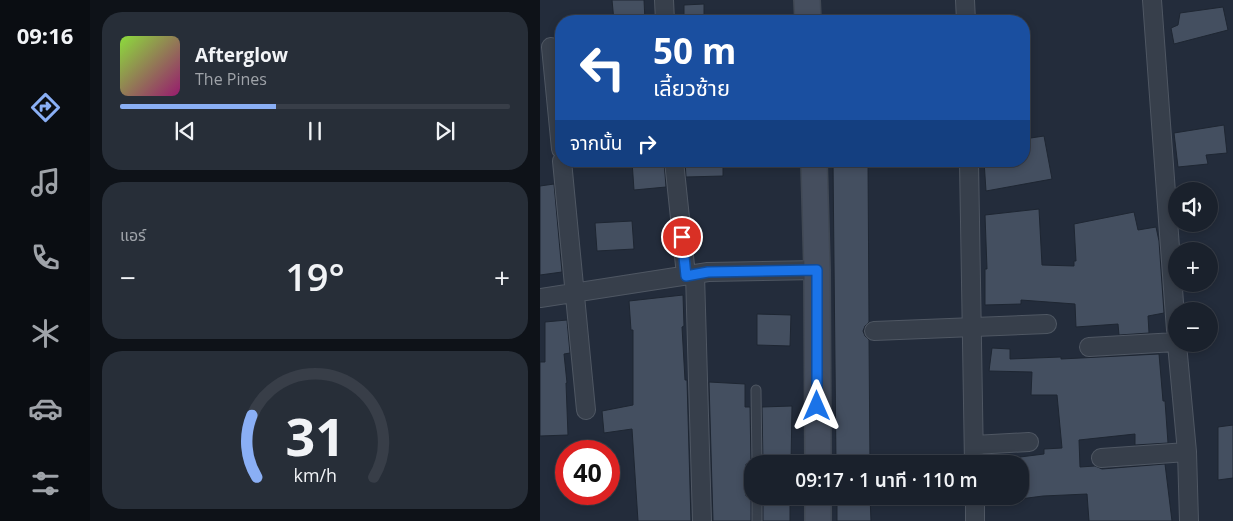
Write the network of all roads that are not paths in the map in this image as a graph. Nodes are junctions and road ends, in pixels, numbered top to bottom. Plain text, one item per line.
1 (664, 0) edge
2 (807, 0) edge
3 (966, 0) edge
4 (1152, 0) edge
5 (665, 15) edge
6 (808, 15) edge
7 (966, 15) edge
8 (551, 47) dead end
9 (555, 88) edge
10 (563, 167) edge
11 (675, 167) edge
12 (814, 167) edge
13 (969, 167) edge
14 (817, 270) junction
15 (691, 275) junction
16 (576, 292) junction
17 (540, 298) edge
18 (1174, 302) edge
19 (1047, 324) dead end
20 (972, 328) junction
21 (874, 331) dead end
22 (1168, 343) edge
23 (1088, 347) dead end
24 (1178, 352) edge
25 (756, 390) dead end
26 (586, 410) dead end
27 (1029, 442) dead end
28 (974, 445) junction
29 (1187, 452) junction
30 (757, 455) edge
31 (818, 455) edge
32 (974, 455) edge
33 (1101, 458) dead end
34 (757, 505) edge
35 (818, 505) edge
36 (975, 505) edge
37 (702, 521) edge
38 (758, 521) edge
39 (818, 521) edge
40 (975, 521) edge
41 (1189, 521) edge

1 - 5 street
2 - 6 street
3 - 7 street
4 - 18 street
8 - 9 street
10 - 16 street
11 - 15 street
12 - 14 street
13 - 20 street
14 - 15 street
14 - 31 street
15 - 16 street
15 - 37 street
16 - 17 street
16 - 26 street
19 - 20 street
20 - 21 street
20 - 28 street
22 - 23 street
24 - 29 street
25 - 30 lane
27 - 28 street
28 - 32 street
29 - 33 street
29 - 41 street
34 - 38 lane
35 - 39 street
36 - 40 street

